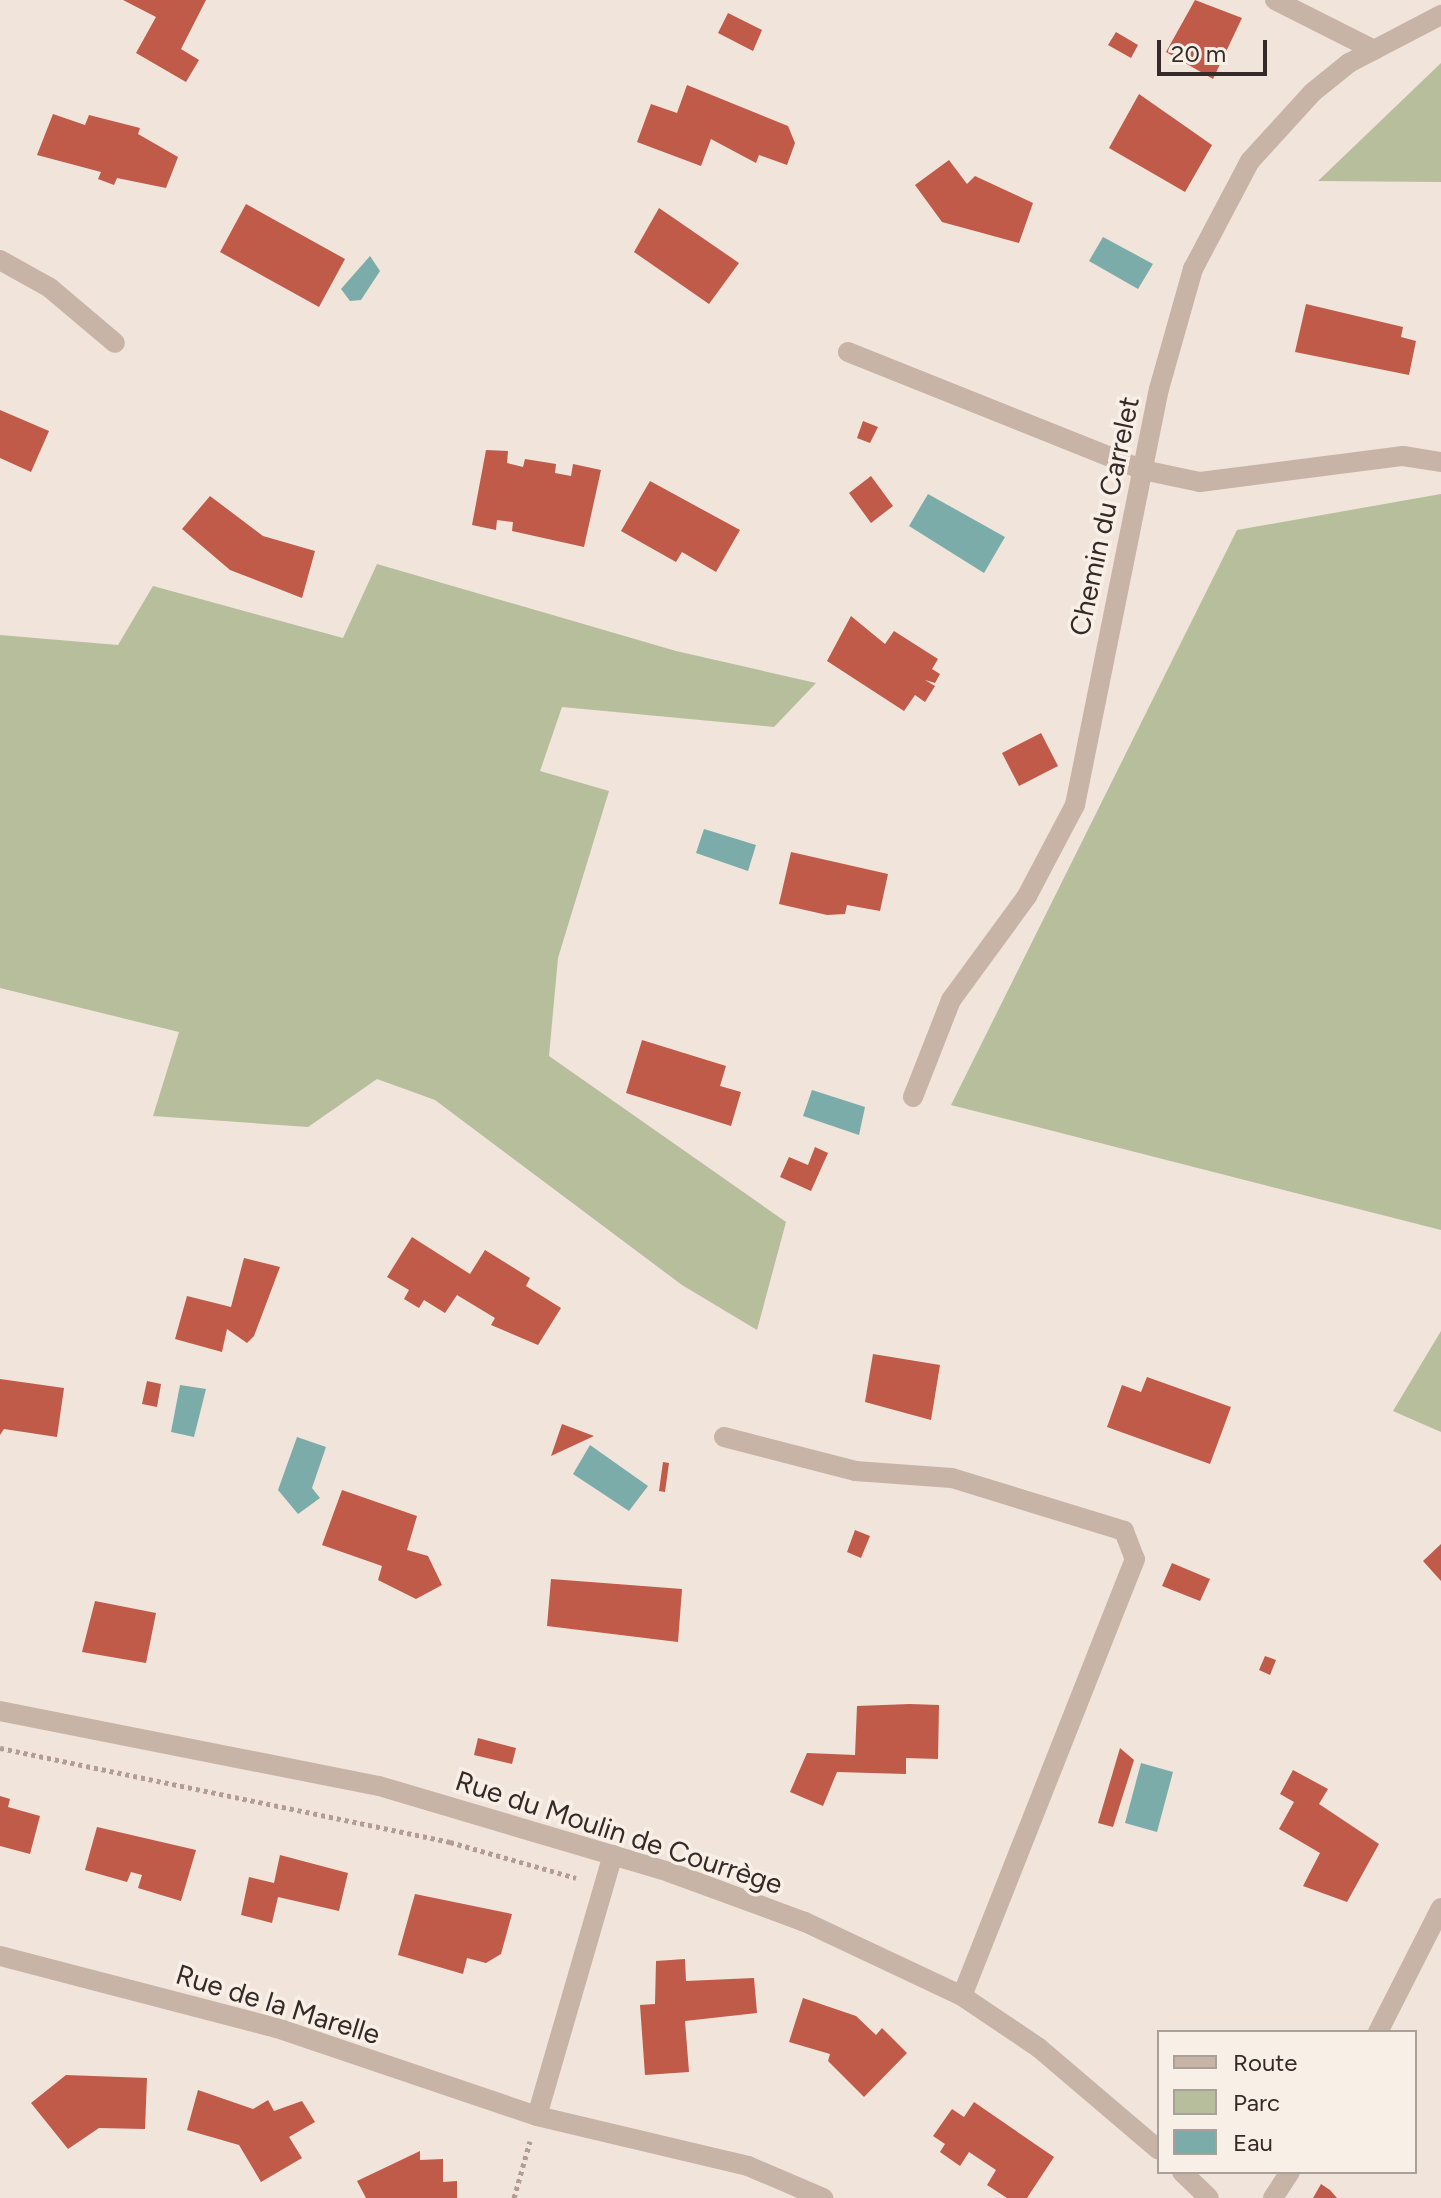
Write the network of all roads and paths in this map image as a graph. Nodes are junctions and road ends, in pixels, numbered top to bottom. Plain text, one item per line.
1 (1275, 0) edge
2 (1441, 15) edge
3 (1374, 50) junction
4 (0, 260) edge
5 (115, 343) dead end
6 (848, 352) dead end
7 (1441, 462) edge
8 (1143, 470) junction
9 (913, 1097) dead end
10 (724, 1437) dead end
11 (0, 1711) edge
12 (613, 1855) junction
13 (1441, 1908) edge
14 (0, 1956) edge
15 (962, 1996) junction
16 (1379, 2030) edge
17 (537, 2116) junction
18 (1157, 2148) edge
19 (1184, 2174) edge
20 (1289, 2174) edge
21 (514, 2198) edge
22 (823, 2198) edge
23 (1209, 2198) edge
24 (1273, 2198) edge

1 - 3 street
2 - 3 street, Chemin du Carrelet
3 - 8 street, Chemin du Carrelet
4 - 5 street
6 - 8 street
7 - 8 street
8 - 9 street, Chemin du Carrelet
10 - 15 street
11 - 12 street, Rue du Moulin de Courrège
12 - 15 street, Rue du Moulin de Courrège
12 - 17 street
13 - 16 street
14 - 17 street, Rue de la Marelle
15 - 18 street, Rue du Moulin de Courrège
17 - 21 path
17 - 22 street, Rue de la Marelle
19 - 23 street
20 - 24 street

